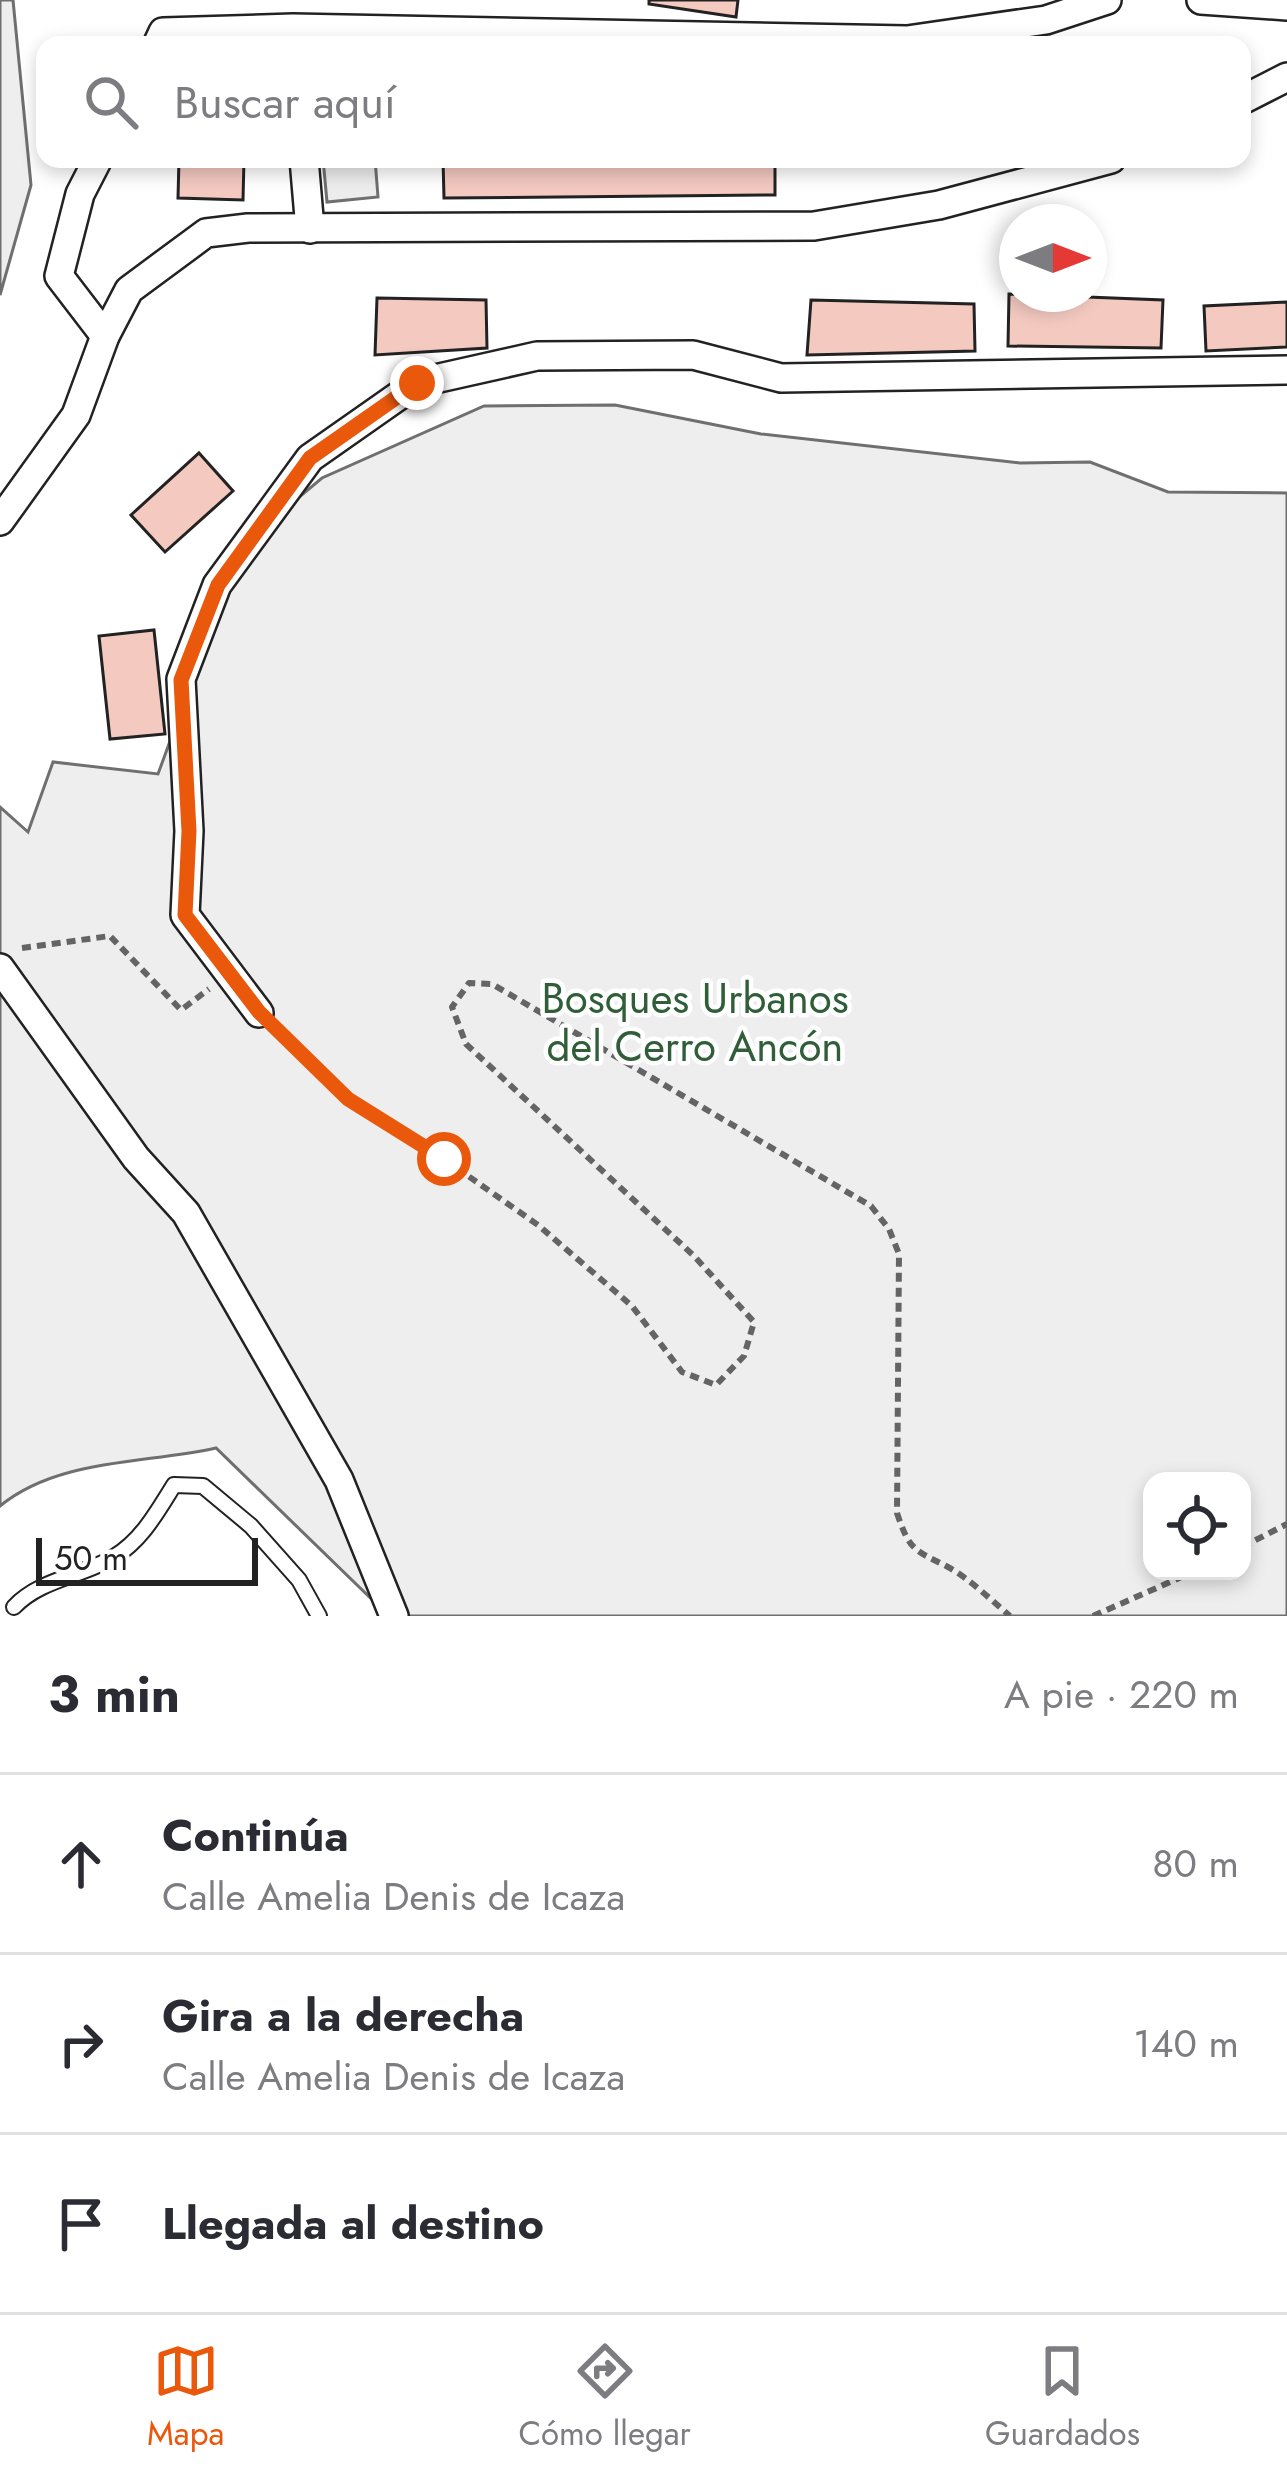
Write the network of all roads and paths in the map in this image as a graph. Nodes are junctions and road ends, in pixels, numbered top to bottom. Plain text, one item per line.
1 (1107, 0) edge
2 (1201, 0) edge
3 (1287, 6) edge
4 (292, 24) edge
5 (162, 36) edge
6 (753, 36) edge
7 (935, 36) edge
8 (1287, 77) edge
9 (1251, 95) edge
10 (93, 168) edge
11 (305, 168) edge
12 (1077, 168) edge
13 (310, 229) junction
14 (105, 337) junction
15 (1287, 370) edge
16 (0, 521) edge
17 (10, 958) edge
18 (229, 974) junction
19 (259, 1012) joint
20 (1287, 1525) edge
21 (1251, 1543) edge
22 (1175, 1580) edge
23 (14, 1607) dead end
24 (319, 1616) edge
25 (394, 1616) edge
26 (1010, 1616) edge
27 (1093, 1616) edge

1 - 7 street
2 - 3 street
4 - 5 street
4 - 6 street
8 - 9 street
10 - 14 street
11 - 13 street
12 - 13 street
13 - 14 street
14 - 16 street
15 - 18 street
17 - 18 path
17 - 25 street
18 - 19 street
19 - 26 path
20 - 21 path
22 - 27 path
23 - 24 lane

